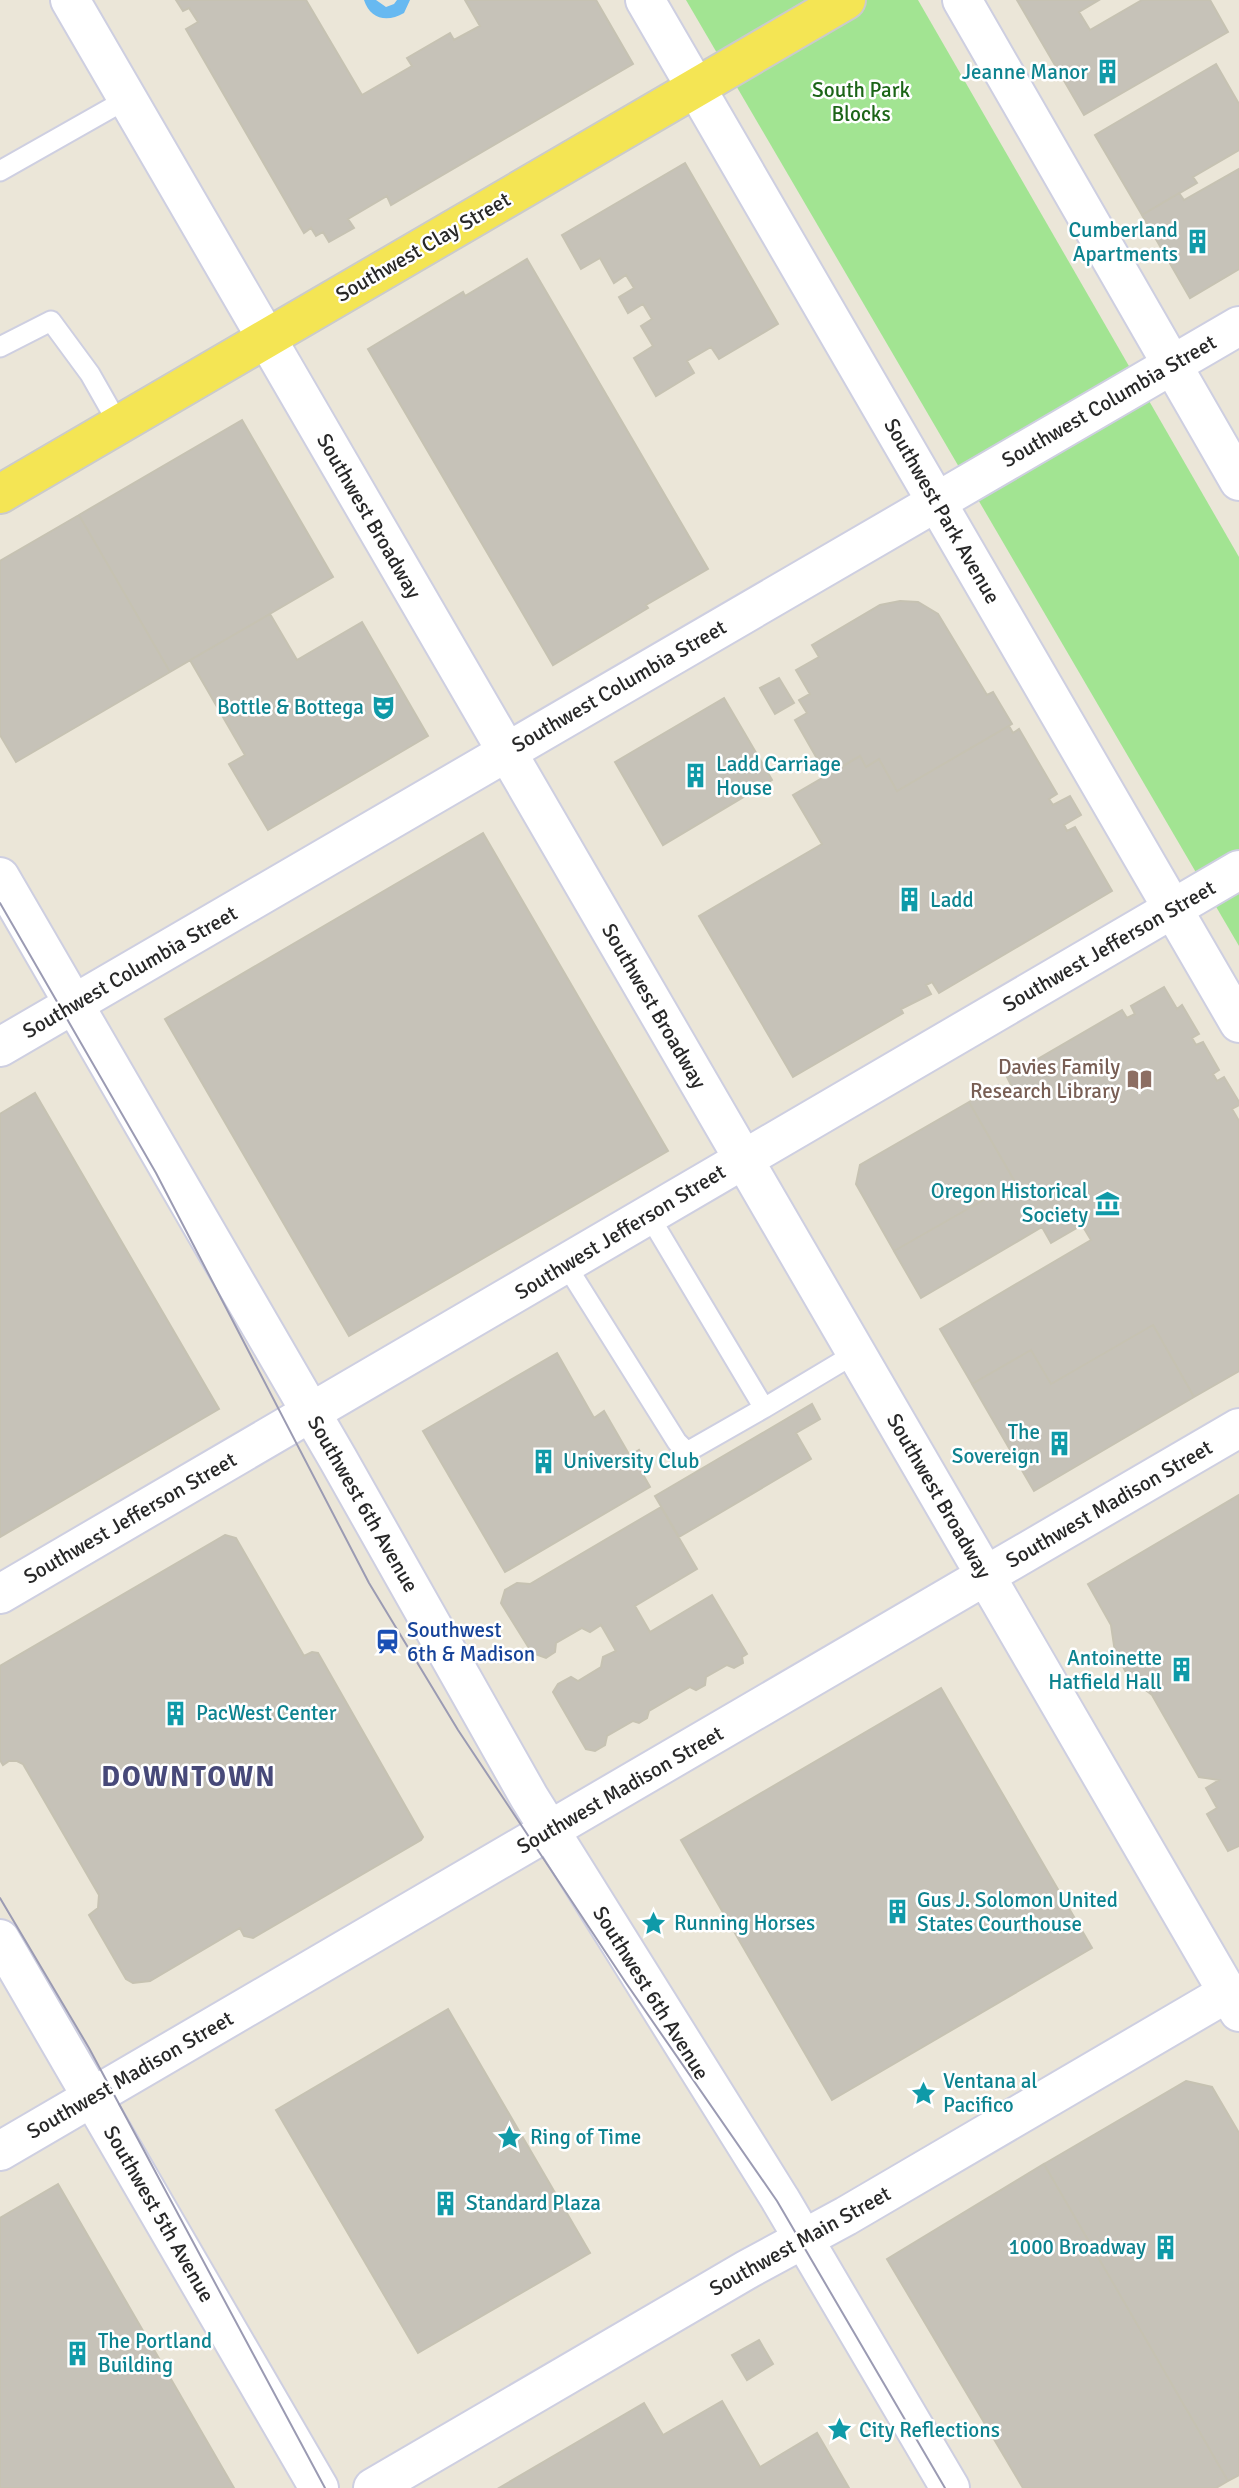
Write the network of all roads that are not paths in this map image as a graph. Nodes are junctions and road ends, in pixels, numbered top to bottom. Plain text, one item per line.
1 (70, 0) edge
2 (645, 0) edge
3 (846, 0) edge
4 (962, 0) edge
5 (696, 88) junction
6 (127, 99) junction
7 (0, 171) edge
8 (1239, 326) edge
9 (266, 338) junction
10 (0, 347) edge
11 (1172, 365) junction
12 (119, 425) junction
13 (1239, 481) edge
14 (0, 494) edge
15 (936, 501) junction
16 (506, 752) junction
17 (1239, 870) edge
18 (0, 877) edge
19 (1173, 908) junction
20 (74, 1004) junction
21 (1239, 1023) edge
22 (0, 1047) edge
23 (743, 1159) junction
24 (648, 1214) junction
25 (566, 1265) junction
26 (856, 1353) junction
27 (764, 1408) junction
28 (311, 1412) junction
29 (1239, 1428) edge
30 (985, 1576) junction
31 (0, 1594) edge
32 (550, 1831) junction
33 (0, 1939) edge
34 (1233, 2003) edge
35 (92, 2098) junction
36 (0, 2151) edge
37 (804, 2239) junction
38 (318, 2488) edge
39 (373, 2488) edge
40 (950, 2488) edge

1 - 6 main road, Southwest Broadway
2 - 5 main road, Southwest Park Avenue
3 - 5 main road, Southwest Clay Street
4 - 11 main road
5 - 9 main road, Southwest Clay Street
5 - 15 main road, Southwest Park Avenue
6 - 7 lane
6 - 9 main road, Southwest Broadway
8 - 11 main road, Southwest Columbia Street
9 - 12 main road, Southwest Clay Street
9 - 16 main road, Southwest Broadway
10 - 12 lane
11 - 13 main road
11 - 15 main road, Southwest Columbia Street
12 - 14 main road, Southwest Clay Street
15 - 16 main road, Southwest Columbia Street
15 - 19 main road, Southwest Park Avenue
16 - 20 main road, Southwest Columbia Street
16 - 23 main road, Southwest Broadway
17 - 19 main road, Southwest Jefferson Street
18 - 20 main road, Southwest 6th Avenue
19 - 21 main road, Southwest Park Avenue
19 - 23 main road, Southwest Jefferson Street
20 - 22 main road, Southwest Columbia Street
20 - 28 main road, Southwest 6th Avenue
23 - 24 main road, Southwest Jefferson Street
23 - 26 main road, Southwest Broadway
24 - 25 main road, Southwest Jefferson Street
24 - 27 lane
25 - 27 lane
25 - 28 main road, Southwest Jefferson Street
26 - 27 lane
26 - 30 main road, Southwest Broadway
28 - 31 main road, Southwest Jefferson Street
28 - 32 main road, Southwest 6th Avenue
29 - 30 main road, Southwest Madison Street
30 - 32 main road, Southwest Madison Street
30 - 34 main road, Southwest Broadway
32 - 35 main road, Southwest Madison Street
32 - 37 main road, Southwest 6th Avenue
33 - 35 main road, Southwest 5th Avenue
34 - 37 main road, Southwest Main Street
35 - 36 main road, Southwest Madison Street
35 - 38 main road, Southwest 5th Avenue
37 - 39 main road, Southwest Main Street
37 - 40 main road, Southwest 6th Avenue

